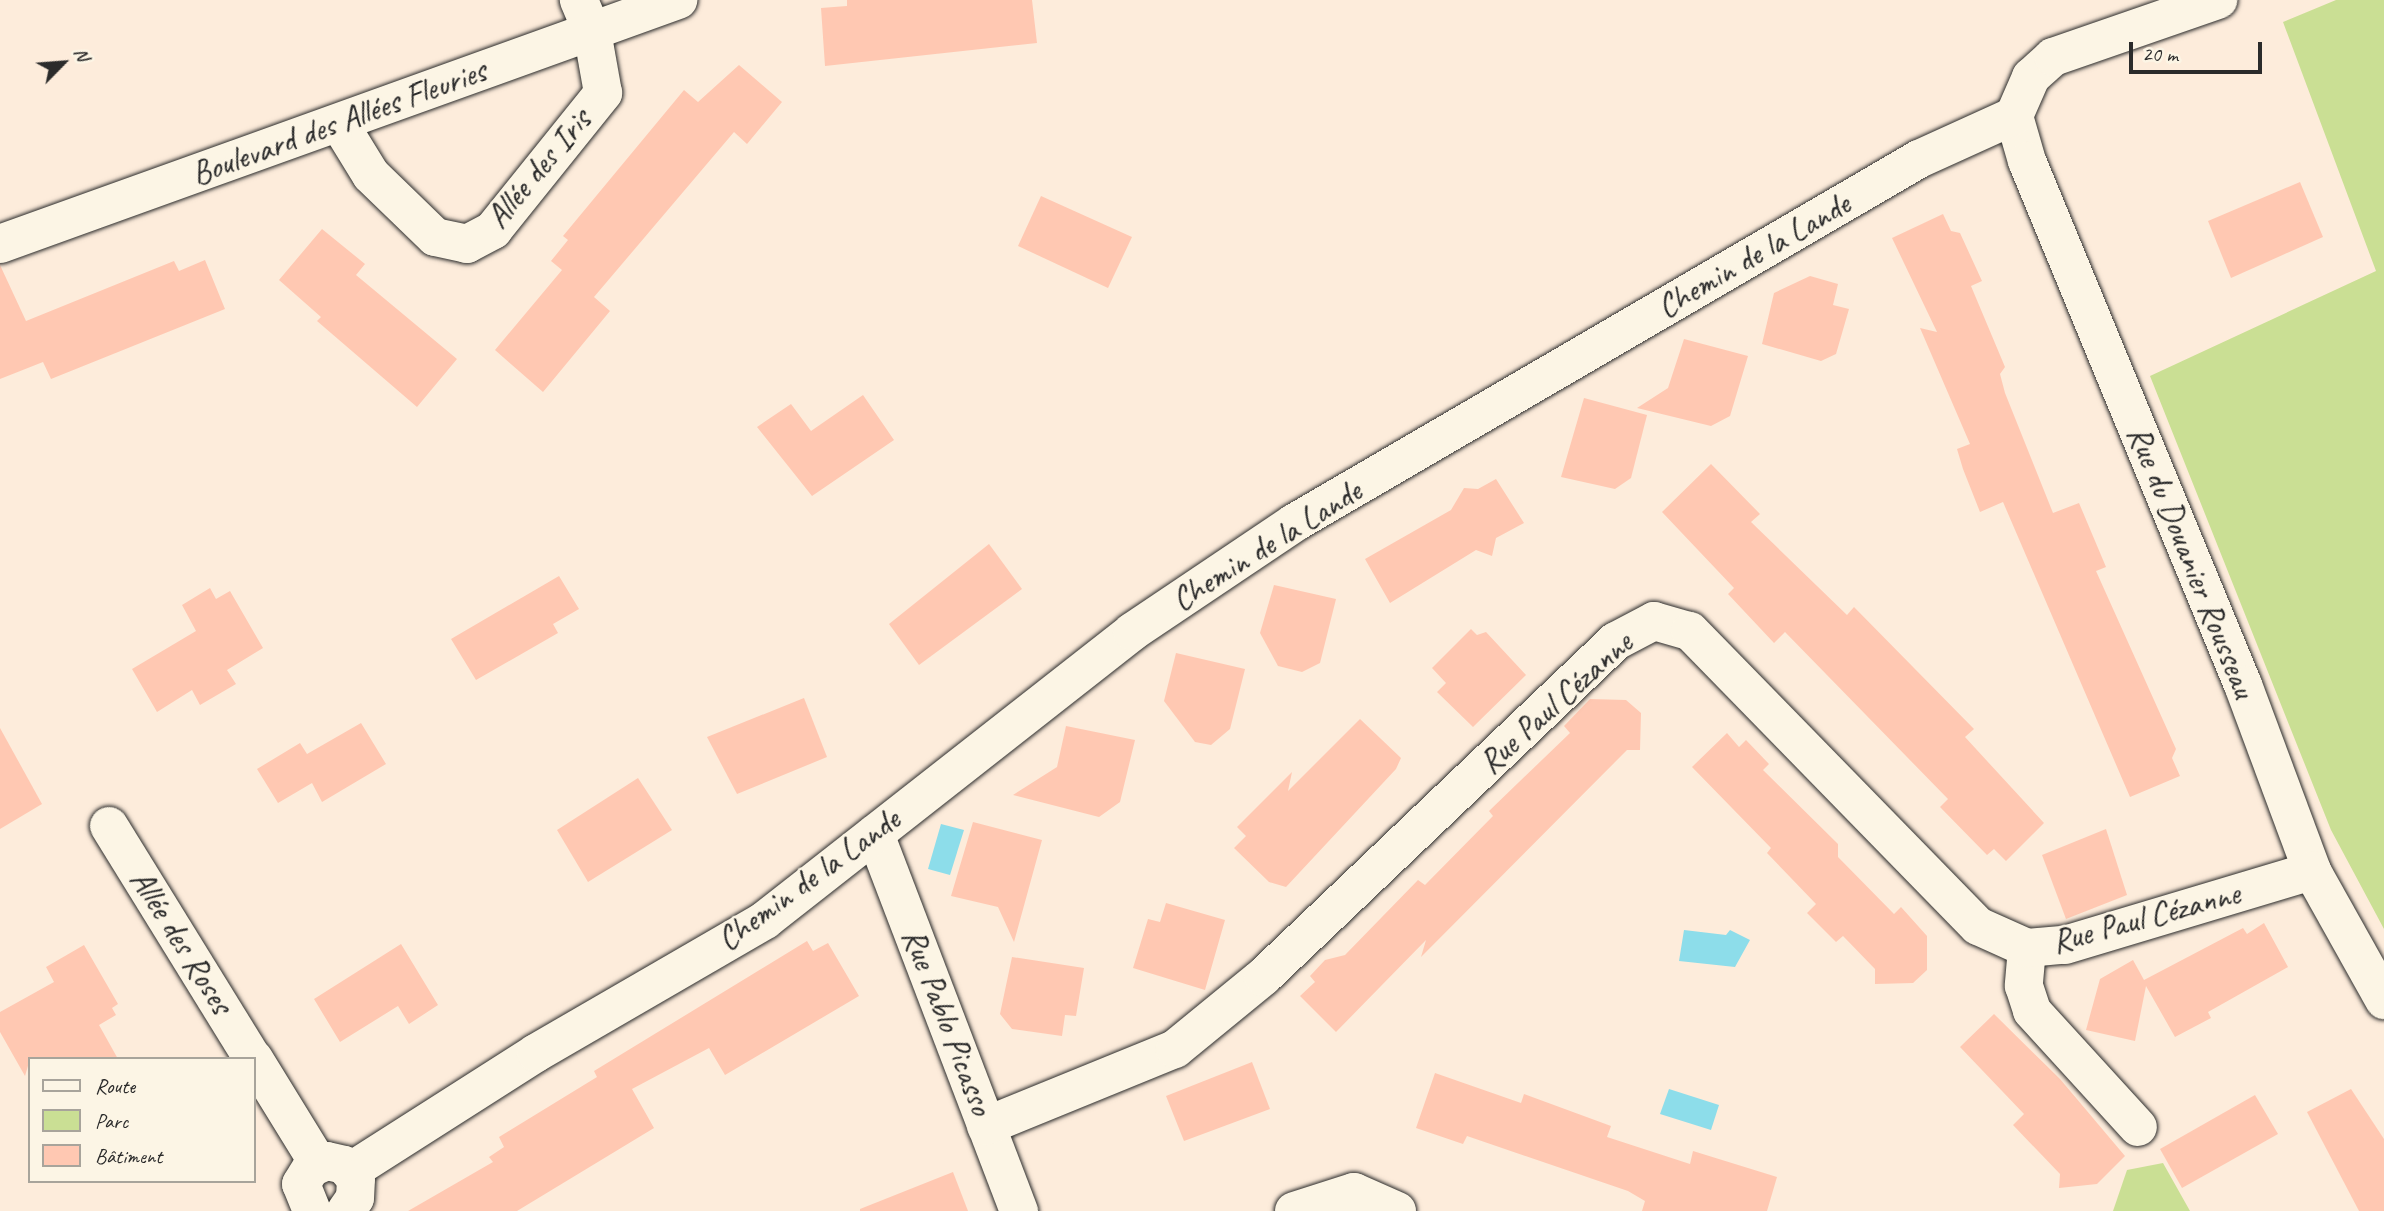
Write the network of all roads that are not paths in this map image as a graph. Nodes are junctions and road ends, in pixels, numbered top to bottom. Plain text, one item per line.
1 (678, 0) edge
2 (2218, 0) edge
3 (586, 15) edge
4 (2014, 116) junction
5 (339, 123) junction
6 (0, 244) edge
7 (109, 826) dead end
8 (875, 834) junction
9 (2312, 871) junction
10 (2027, 948) junction
11 (2384, 1000) edge
12 (253, 1057) edge
13 (256, 1062) edge
14 (986, 1126) junction
15 (2138, 1127) dead end
16 (335, 1167) junction
17 (300, 1208) edge
18 (346, 1211) edge
19 (1019, 1211) edge
20 (1294, 1211) edge
21 (1397, 1211) edge

1 - 3 street, Boulevard des Allées Fleuries
2 - 4 street
3 - 5 street, Boulevard des Allées Fleuries
3 - 5 street, Allée des Iris
4 - 8 street, Chemin de la Lande
4 - 9 street, Rue du Douanier Rousseau
5 - 6 street, Boulevard des Allées Fleuries
7 - 12 street, Allée des Roses
8 - 14 street, Rue Pablo Picasso
8 - 16 street, Chemin de la Lande
9 - 10 street, Rue Paul Cézanne
9 - 11 street, Rue du Douanier Rousseau
10 - 14 street, Rue Paul Cézanne
10 - 15 street
13 - 16 street, Allée des Roses
14 - 19 street, Rue Pablo Picasso
16 - 17 street
16 - 18 street
20 - 21 street

